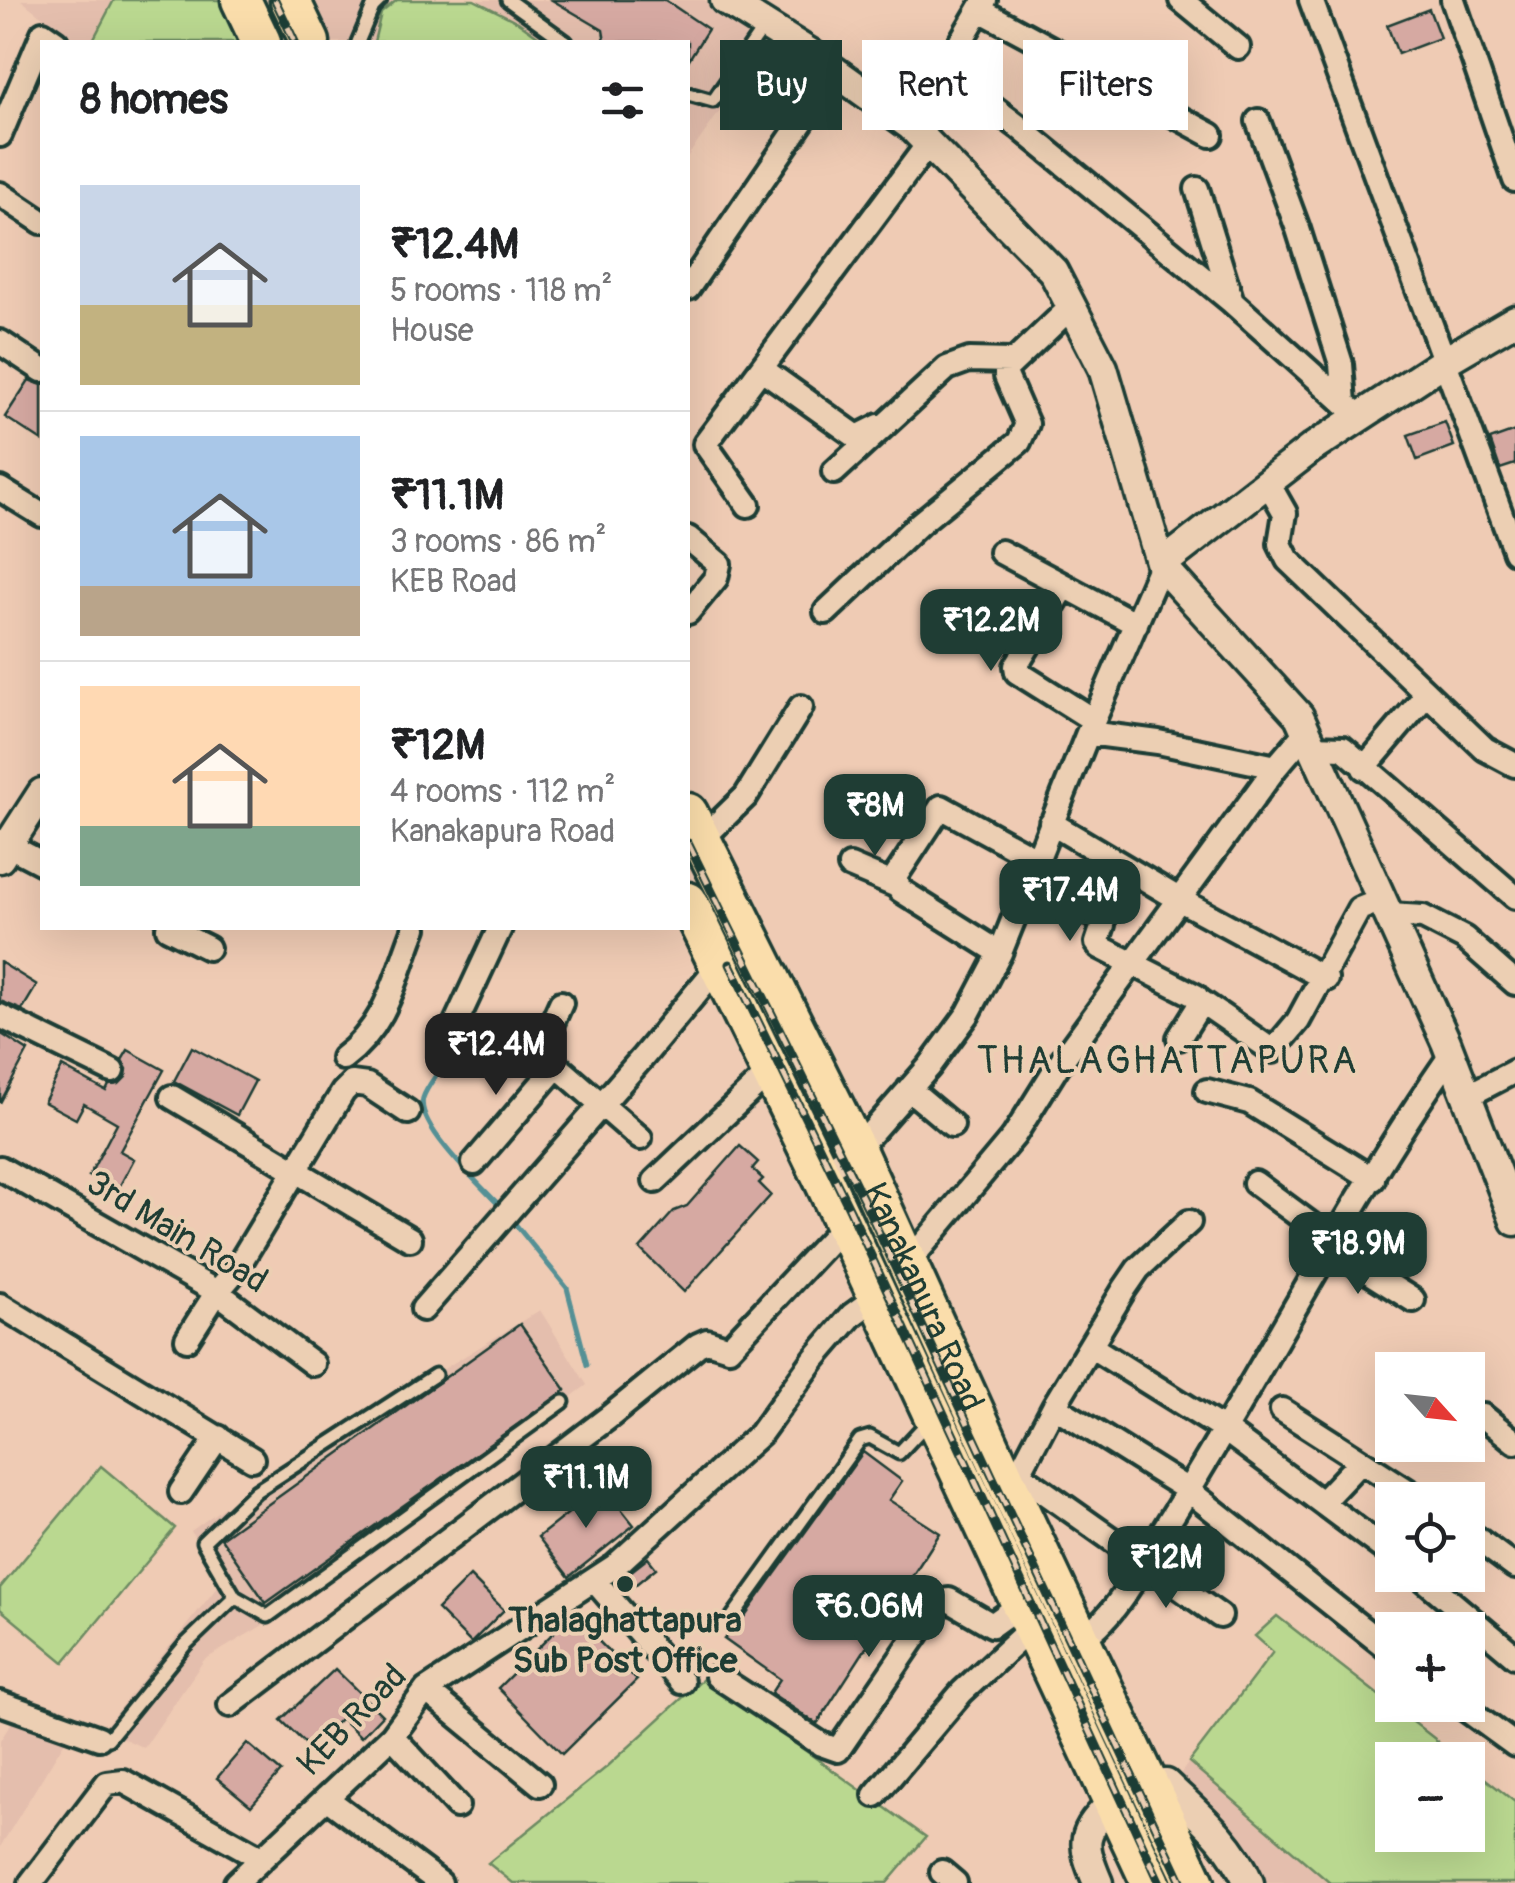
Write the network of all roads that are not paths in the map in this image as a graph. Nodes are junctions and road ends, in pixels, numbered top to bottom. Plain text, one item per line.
1 (241, 0) edge
2 (290, 0) edge
3 (380, 0) edge
4 (508, 0) edge
5 (725, 0) edge
6 (1180, 0) edge
7 (1311, 0) edge
8 (1453, 0) edge
9 (982, 5) edge
10 (765, 25) junction
11 (260, 40) edge
12 (309, 40) edge
13 (359, 40) edge
14 (563, 40) edge
15 (788, 40) edge
16 (962, 40) edge
17 (40, 41) edge
18 (1238, 47) dead end
19 (842, 77) edge
20 (690, 95) edge
21 (1003, 115) edge
22 (1258, 122) dead end
23 (796, 130) edge
24 (921, 130) edge
25 (0, 135) edge
26 (919, 135) junction
27 (1211, 135) dead end
28 (1515, 180) edge
29 (1197, 189) dead end
30 (0, 194) edge
31 (40, 221) edge
32 (690, 285) edge
33 (1232, 302) junction
34 (1071, 307) junction
35 (1515, 320) edge
36 (0, 342) edge
37 (1011, 361) junction
38 (1444, 362) junction
39 (762, 368) junction
40 (40, 369) edge
41 (1352, 410) junction
42 (887, 422) junction
43 (834, 472) dead end
44 (1268, 483) junction
45 (0, 489) edge
46 (748, 505) dead end
47 (40, 514) edge
48 (690, 540) edge
49 (1001, 552) dead end
50 (1515, 552) edge
51 (1161, 564) junction
52 (1065, 586) junction
53 (690, 610) edge
54 (826, 612) dead end
55 (1136, 624) junction
56 (1426, 695) junction
57 (801, 707) dead end
58 (1091, 727) junction
59 (1310, 740) junction
60 (1515, 765) edge
61 (1276, 767) junction
62 (1364, 768) junction
63 (40, 796) edge
64 (1051, 823) junction
65 (694, 827) edge
66 (3, 848) edge
67 (40, 862) edge
68 (850, 866) dead end
69 (1032, 870) junction
70 (895, 885) junction
71 (1515, 897) edge
72 (1182, 900) junction
73 (690, 906) edge
74 (1385, 907) junction
75 (172, 930) edge
76 (414, 930) edge
77 (499, 930) edge
78 (208, 948) dead end
79 (1000, 954) junction
80 (720, 964) junction
81 (1135, 964) junction
82 (1324, 978) junction
83 (1515, 983) edge
84 (1199, 1000) junction
85 (562, 1003) dead end
86 (0, 1016) edge
87 (452, 1032) dead end
88 (1179, 1038) dead end
89 (1451, 1055) junction
90 (343, 1058) dead end
91 (557, 1066) junction
92 (112, 1071) dead end
93 (770, 1072) junction
94 (1515, 1072) edge
95 (909, 1089) junction
96 (1206, 1091) dead end
97 (1467, 1096) junction
98 (172, 1097) dead end
99 (602, 1104) junction
100 (408, 1112) dead end
101 (952, 1124) dead end
102 (640, 1138) dead end
103 (856, 1150) junction
104 (474, 1163) dead end
105 (0, 1168) edge
106 (294, 1172) junction
107 (820, 1173) junction
108 (1372, 1179) junction
109 (656, 1182) dead end
110 (1255, 1183) dead end
111 (1189, 1222) dead end
112 (1515, 1222) edge
113 (844, 1225) junction
114 (410, 1239) dead end
115 (1334, 1246) junction
116 (907, 1264) junction
117 (217, 1292) junction
118 (878, 1296) junction
119 (1413, 1300) dead end
120 (0, 1305) edge
121 (422, 1308) dead end
122 (188, 1339) dead end
123 (1090, 1346) junction
124 (313, 1364) dead end
125 (435, 1375) dead end
126 (563, 1402) dead end
127 (1054, 1406) junction
128 (1282, 1410) dead end
129 (933, 1416) junction
130 (1485, 1418) edge
131 (1226, 1430) junction
132 (218, 1437) junction
133 (1515, 1442) edge
134 (252, 1459) dead end
135 (1361, 1461) junction
136 (1014, 1482) junction
137 (1394, 1482) edge
138 (1188, 1490) junction
139 (181, 1492) dead end
140 (1322, 1502) junction
141 (1375, 1542) edge
142 (1485, 1545) edge
143 (1142, 1563) junction
144 (1515, 1567) edge
145 (594, 1580) junction
146 (1057, 1586) junction
147 (1439, 1592) edge
148 (235, 1597) junction
149 (1026, 1616) junction
150 (1220, 1616) dead end
151 (731, 1619) dead end
152 (1080, 1638) junction
153 (1375, 1638) edge
154 (1515, 1656) edge
155 (717, 1676) dead end
156 (682, 1682) dead end
157 (426, 1690) junction
158 (0, 1703) edge
159 (230, 1705) dead end
160 (1483, 1722) edge
161 (392, 1736) junction
162 (99, 1738) joint
163 (1515, 1745) edge
164 (540, 1784) dead end
165 (1149, 1786) junction
166 (875, 1795) dead end
167 (326, 1798) junction
168 (1114, 1801) junction
169 (457, 1806) dead end
170 (261, 1858) junction
171 (31, 1883) edge
172 (236, 1883) edge
173 (440, 1883) edge
174 (1098, 1883) edge
175 (1151, 1883) edge
176 (1195, 1883) edge
177 (1249, 1883) edge

1 - 11 highway
2 - 12 highway
3 - 13 lane
4 - 14 lane
5 - 10 street
6 - 18 street
7 - 38 street
8 - 28 street
9 - 16 street
9 - 27 street
10 - 15 street
10 - 20 lane
17 - 25 street
19 - 26 street
21 - 33 street
22 - 41 street
23 - 32 street
24 - 26 street
26 - 34 street
26 - 39 street
29 - 33 street
30 - 31 street
33 - 41 street
34 - 37 street
34 - 51 street
35 - 38 street
36 - 40 street
37 - 42 street
37 - 54 street
38 - 41 street
38 - 50 street
39 - 42 street
39 - 46 street
41 - 44 street
42 - 43 street
44 - 51 street
44 - 56 street
45 - 47 street
48 - 53 street
49 - 52 street
51 - 55 street
51 - 59 street
52 - 55 street
52 - 58 street
55 - 58 street
56 - 60 street
56 - 62 street
57 - 65 street
58 - 61 street
58 - 64 street
59 - 61 street
59 - 62 street
59 - 74 street
61 - 72 street
62 - 71 street
63 - 66 street
64 - 69 street
64 - 72 street
65 - 103 highway, Kanakapura Road
66 - 67 street
68 - 70 street
69 - 70 street
69 - 79 street
69 - 81 street
70 - 79 street
72 - 81 street
72 - 82 street
73 - 80 highway, Kanakapura Road
74 - 82 street
74 - 83 street
74 - 89 street
75 - 78 street
76 - 90 street
77 - 87 street
79 - 95 street
80 - 93 highway, Kanakapura Road
80 - 99 street
81 - 84 street
81 - 116 street
82 - 84 street
84 - 88 street
85 - 91 street
86 - 92 street
89 - 97 street
89 - 108 street
91 - 99 street
91 - 104 street
93 - 107 highway, Kanakapura Road
93 - 109 street
94 - 97 street
95 - 101 street
95 - 103 street
96 - 108 street
97 - 112 street
98 - 106 street
99 - 102 street
99 - 121 street
100 - 106 street
103 - 107 street
103 - 116 highway, Kanakapura Road
105 - 117 street, 3rd Main Road
106 - 114 street
106 - 117 street
107 - 113 highway, Kanakapura Road
108 - 115 street
110 - 115 street
111 - 123 street
113 - 118 highway, Kanakapura Road
113 - 159 street
115 - 119 street
115 - 131 street
116 - 136 highway, Kanakapura Road
117 - 122 street
117 - 124 street, 3rd Main Road
118 - 129 highway, Kanakapura Road
118 - 145 street, KEB Road
120 - 132 street
123 - 127 street
123 - 131 street
125 - 148 lane
126 - 148 lane
127 - 136 street
127 - 138 street
128 - 135 street
129 - 149 highway, Kanakapura Road
129 - 151 lane
130 - 133 street
131 - 138 street
131 - 140 street
132 - 134 street
132 - 139 street
135 - 137 street
135 - 140 street
136 - 143 street
136 - 146 highway, Kanakapura Road
138 - 143 street
138 - 153 street
140 - 141 street
142 - 144 street
143 - 150 street
143 - 152 street
145 - 156 street
145 - 157 street, KEB Road
146 - 149 street
146 - 152 highway, Kanakapura Road
147 - 154 street
148 - 162 lane
149 - 155 street
149 - 166 street
149 - 168 highway, Kanakapura Road
152 - 165 highway, Kanakapura Road
157 - 161 street, KEB Road
157 - 164 street
158 - 162 street
160 - 163 street
161 - 167 street, KEB Road
161 - 169 street
165 - 176 highway, Kanakapura Road
165 - 177 street
167 - 170 street, KEB Road
167 - 173 street
168 - 174 street
168 - 175 highway, Kanakapura Road
170 - 171 street
170 - 172 street, KEB Road

